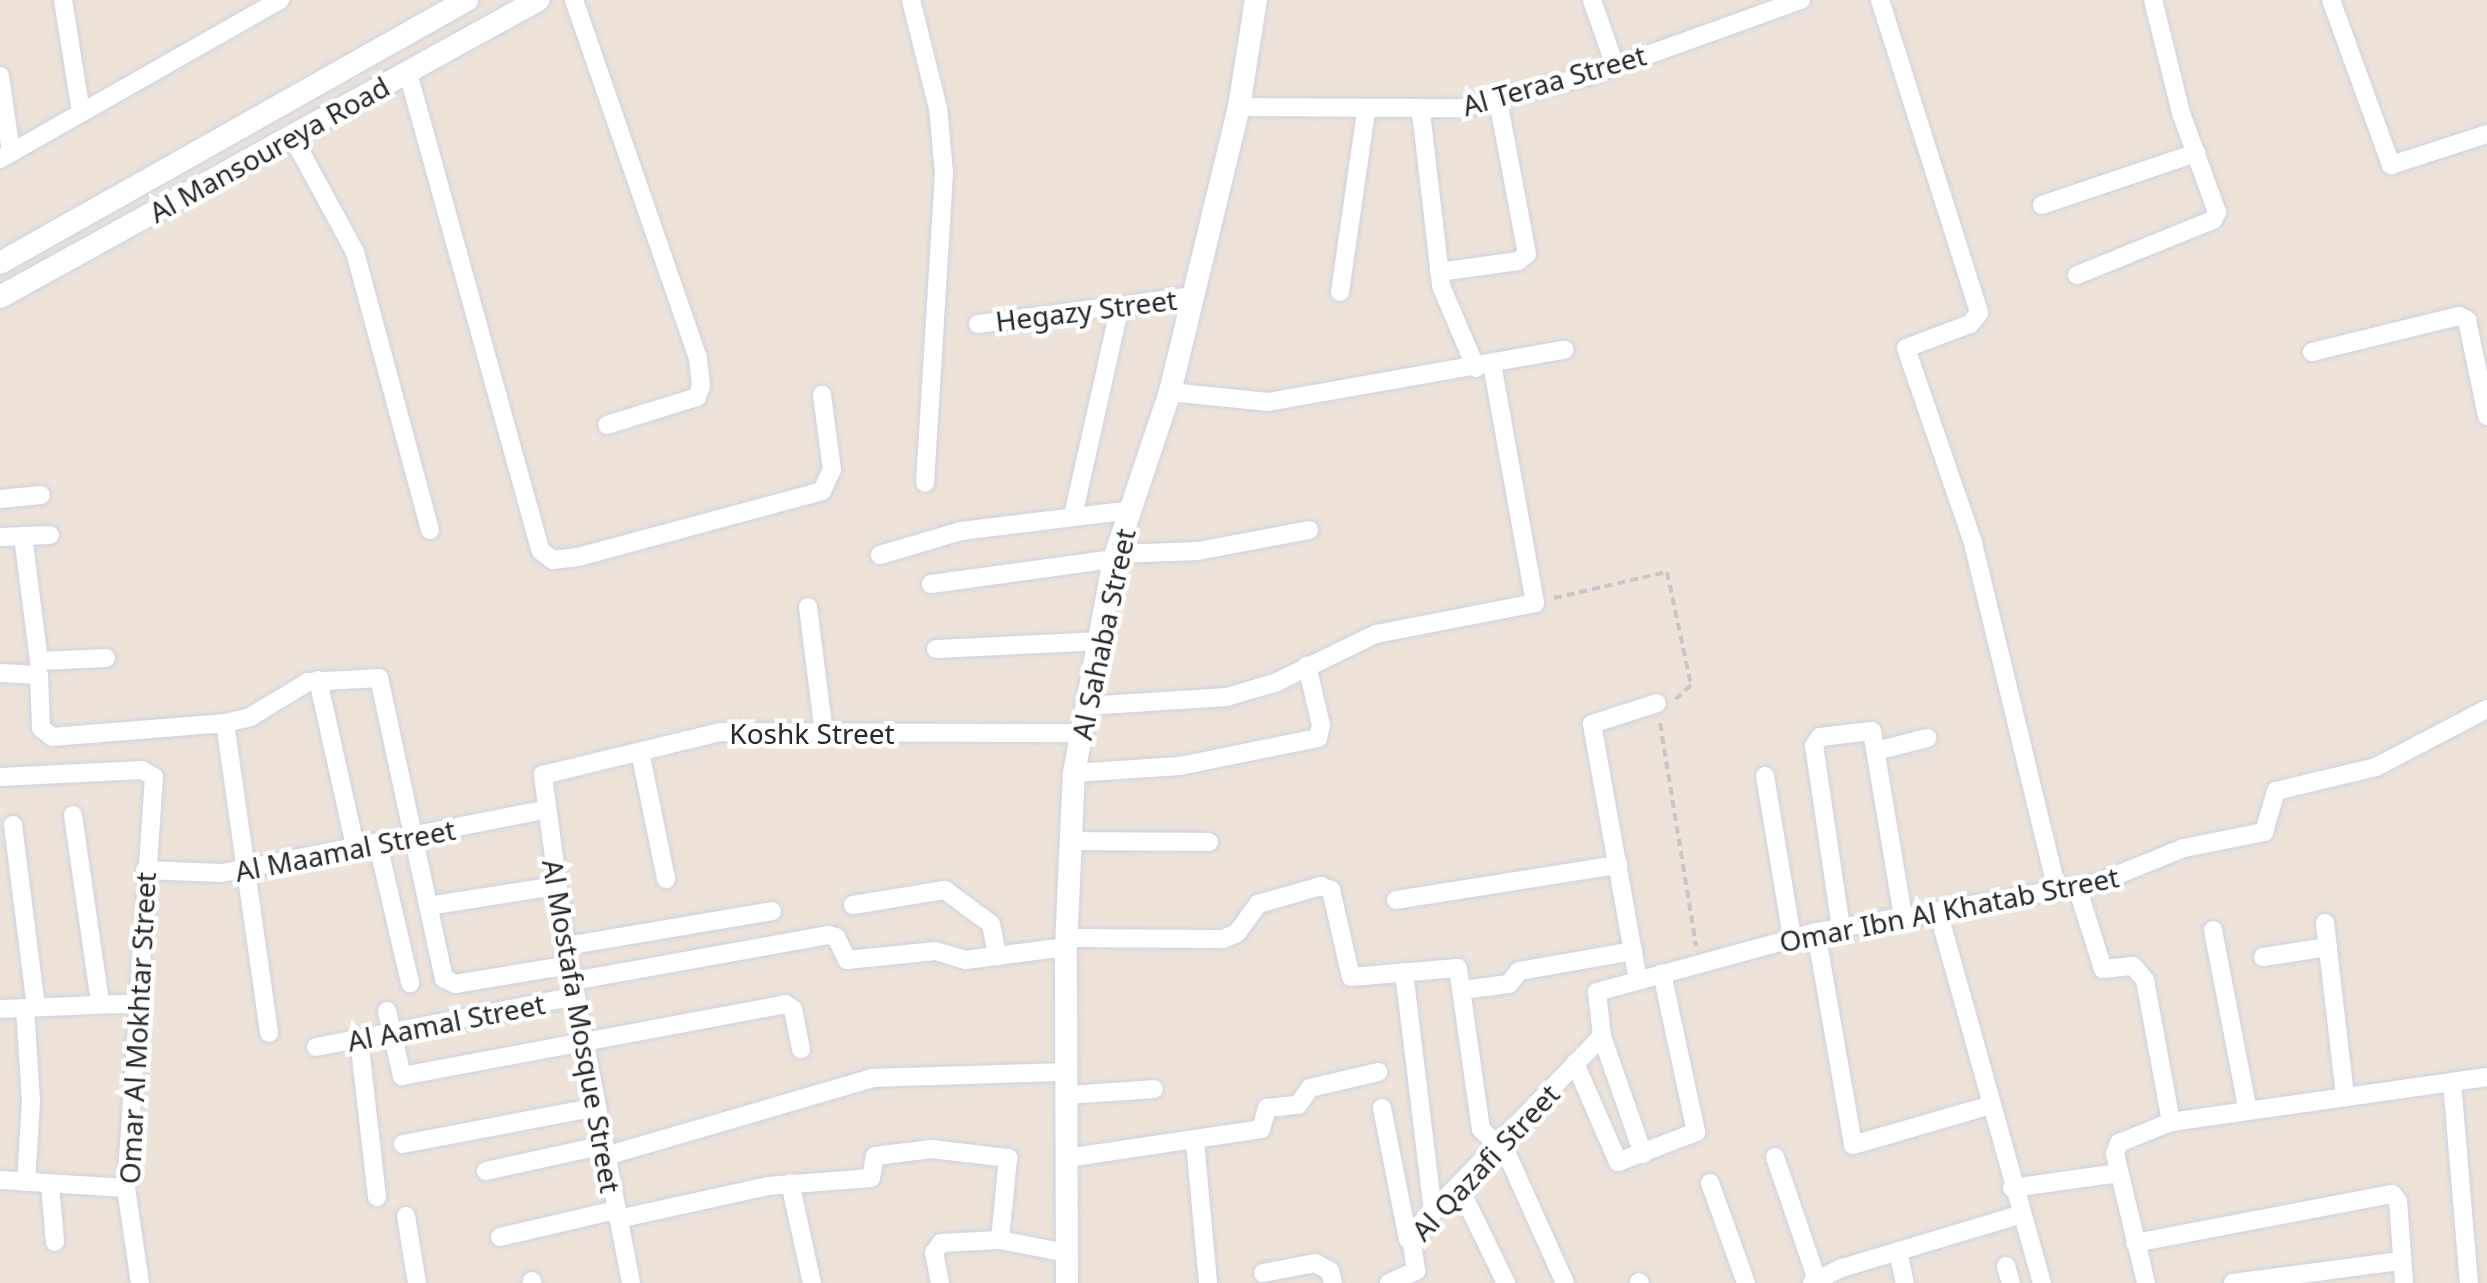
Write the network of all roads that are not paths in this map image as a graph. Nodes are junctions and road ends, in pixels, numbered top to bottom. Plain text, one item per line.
1 (63, 0) edge
2 (280, 0) edge
3 (467, 0) edge
4 (538, 0) edge
5 (574, 0) edge
6 (911, 0) edge
7 (1256, 0) edge
8 (1592, 0) edge
9 (1801, 0) edge
10 (1880, 0) edge
11 (2152, 0) edge
12 (2331, 0) edge
13 (412, 31) junction
14 (1615, 66) junction
15 (418, 67) junction
16 (0, 76) edge
17 (1498, 100) junction
18 (1239, 107) junction
19 (82, 112) junction
20 (1366, 112) junction
21 (1421, 112) junction
22 (2487, 134) edge
23 (292, 136) junction
24 (2196, 154) junction
25 (6, 155) edge
26 (2042, 205) dead end
27 (0, 263) edge
28 (1439, 272) junction
29 (2077, 275) dead end
30 (1340, 292) dead end
31 (1194, 296) junction
32 (0, 297) edge
33 (1120, 306) junction
34 (978, 324) dead end
35 (1564, 350) dead end
36 (2312, 352) dead end
37 (1484, 367) junction
38 (1170, 392) junction
39 (822, 395) dead end
40 (2487, 416) edge
41 (607, 425) dead end
42 (925, 482) dead end
43 (42, 495) dead end
44 (0, 498) edge
45 (1130, 510) junction
46 (1073, 516) junction
47 (430, 530) dead end
48 (1309, 530) dead end
49 (50, 534) dead end
50 (22, 536) junction
51 (0, 537) edge
52 (880, 554) dead end
53 (1115, 557) junction
54 (931, 584) dead end
55 (808, 607) dead end
56 (1098, 640) junction
57 (936, 648) dead end
58 (106, 658) dead end
59 (1307, 666) junction
60 (0, 673) edge
61 (318, 680) junction
62 (1657, 703) dead end
63 (1086, 706) junction
64 (2487, 709) edge
65 (225, 724) junction
66 (1081, 733) junction
67 (824, 734) junction
68 (1927, 738) dead end
69 (1876, 751) junction
70 (640, 752) junction
71 (548, 772) joint
72 (1074, 774) junction
73 (1765, 776) dead end
74 (0, 777) edge
75 (543, 810) junction
76 (74, 815) dead end
77 (13, 825) dead end
78 (414, 837) junction
79 (1070, 840) junction
80 (1210, 842) dead end
81 (378, 845) junction
82 (356, 850) junction
83 (1618, 865) junction
84 (246, 869) junction
85 (145, 870) junction
86 (666, 880) dead end
87 (556, 886) junction
88 (2077, 886) junction
89 (2057, 890) junction
90 (1396, 900) dead end
91 (853, 905) dead end
92 (428, 906) junction
93 (772, 911) dead end
94 (1938, 911) junction
95 (1903, 917) junction
96 (2325, 922) dead end
97 (1842, 928) junction
98 (2213, 930) dead end
99 (1816, 932) junction
100 (1792, 938) junction
101 (1066, 943) junction
102 (2328, 948) junction
103 (1632, 951) junction
104 (997, 956) junction
105 (2264, 957) dead end
106 (571, 972) junction
107 (1404, 972) junction
108 (1662, 974) junction
109 (1638, 980) junction
110 (410, 984) dead end
111 (1462, 990) junction
112 (100, 1003) junction
113 (141, 1003) junction
114 (30, 1008) junction
115 (0, 1009) edge
116 (387, 1011) dead end
117 (391, 1032) junction
118 (269, 1033) dead end
119 (1602, 1036) junction
120 (359, 1038) junction
121 (584, 1042) junction
122 (316, 1047) dead end
123 (801, 1050) dead end
124 (1576, 1063) junction
125 (1378, 1072) dead end
126 (2487, 1077) edge
127 (2452, 1082) junction
128 (1067, 1084) junction
129 (1154, 1089) dead end
130 (2345, 1097) junction
131 (1991, 1105) junction
132 (597, 1107) junction
133 (1382, 1108) dead end
134 (2248, 1111) junction
135 (2171, 1122) junction
136 (1195, 1142) junction
137 (403, 1144) dead end
138 (1500, 1148) junction
139 (605, 1150) junction
140 (1643, 1154) junction
141 (1775, 1157) dead end
142 (1066, 1158) junction
143 (486, 1171) dead end
144 (2119, 1173) junction
145 (0, 1180) edge
146 (26, 1182) junction
147 (1710, 1183) dead end
148 (50, 1184) junction
149 (790, 1184) junction
150 (1459, 1187) junction
151 (126, 1188) junction
152 (2012, 1188) junction
153 (377, 1197) dead end
154 (1433, 1212) junction
155 (617, 1214) junction
156 (2019, 1214) junction
157 (406, 1216) dead end
158 (500, 1237) dead end
159 (1408, 1239) junction
160 (1000, 1240) junction
161 (55, 1242) dead end
162 (2136, 1242) junction
163 (1898, 1251) junction
164 (1067, 1253) junction
165 (2401, 1262) junction
166 (1263, 1273) dead end
167 (1421, 1276) edge
168 (1822, 1280) edge
169 (140, 1283) edge
170 (418, 1283) edge
171 (631, 1283) edge
172 (812, 1283) edge
173 (940, 1283) edge
174 (1067, 1283) edge
175 (1208, 1283) edge
176 (1332, 1283) edge
177 (1389, 1283) edge
178 (1506, 1283) edge
179 (1565, 1283) edge
180 (1746, 1283) edge
181 (1905, 1283) edge
182 (2042, 1283) edge
183 (2146, 1283) edge
184 (2233, 1283) edge
185 (2404, 1283) edge
186 (2468, 1283) edge

1 - 19 street
2 - 19 street
3 - 13 street, Al Mansoureya Road
4 - 15 street, Al Mansoureya Road
5 - 41 street
6 - 42 street
7 - 18 street, Al Sahaba Street
8 - 14 street
9 - 14 street, Al Teraa Street
10 - 89 street
11 - 24 street
12 - 22 street
13 - 15 street
13 - 27 street, Al Mansoureya Road
14 - 17 street, Al Teraa Street
15 - 23 street, Al Mansoureya Road
15 - 39 street
16 - 25 street
17 - 21 street, Al Teraa Street
17 - 28 street
18 - 20 street, Al Teraa Street
18 - 31 street, Al Sahaba Street
19 - 25 street
20 - 21 street, Al Teraa Street
20 - 30 street
21 - 28 street
23 - 32 street, Al Mansoureya Road
23 - 47 street
24 - 26 street
24 - 29 street
28 - 37 street
31 - 33 street, Hegazy Street
31 - 38 street, Al Sahaba Street
33 - 34 street, Hegazy Street
33 - 46 street
35 - 37 street
36 - 40 street
37 - 38 street
37 - 59 street
38 - 45 street, Al Sahaba Street
43 - 44 street
45 - 46 street
45 - 53 street, Al Sahaba Street
46 - 52 street
48 - 53 street
49 - 50 street
50 - 51 street
50 - 58 street
53 - 54 street
53 - 56 street, Al Sahaba Street
55 - 67 street
56 - 57 street
56 - 63 street, Al Sahaba Street
59 - 63 street
59 - 72 street
60 - 65 street
61 - 65 street
61 - 78 street
61 - 82 street
62 - 83 street
63 - 66 street, Al Sahaba Street
64 - 88 street, Omar Ibn Al Khatab Street
65 - 84 street
66 - 67 street, Koshk Street
66 - 72 street, Al Sahaba Street
67 - 70 street, Koshk Street
68 - 69 street
69 - 95 street
69 - 97 street
70 - 71 street, Koshk Street
70 - 86 street
71 - 75 street, Al Mostafa Mosque Street
72 - 79 street, Al Sahaba Street
73 - 100 street
74 - 85 street, Omar Al Mokhtar Street
75 - 78 street, Al Maamal Street
75 - 87 street, Al Mostafa Mosque Street
76 - 112 street
77 - 114 street
78 - 81 street, Al Maamal Street
78 - 92 street
79 - 80 street
79 - 101 street, Al Sahaba Street
81 - 82 street, Al Maamal Street
81 - 110 street
82 - 84 street, Al Maamal Street
83 - 90 street
83 - 103 street
84 - 85 street, Al Maamal Street
84 - 118 street
85 - 113 street, Omar Al Mokhtar Street
87 - 92 street
87 - 106 street, Al Mostafa Mosque Street
88 - 89 street, Omar Ibn Al Khatab Street
88 - 135 street
89 - 94 street, Omar Ibn Al Khatab Street
91 - 104 street
92 - 106 street
93 - 106 street
94 - 95 street, Omar Ibn Al Khatab Street
94 - 131 street
95 - 97 street, Omar Ibn Al Khatab Street
96 - 102 street
97 - 99 street, Omar Ibn Al Khatab Street
98 - 134 street
99 - 100 street, Omar Ibn Al Khatab Street
99 - 131 street
100 - 108 street, Omar Ibn Al Khatab Street
101 - 104 street
101 - 107 street
101 - 128 street, Al Sahaba Street
102 - 105 street
102 - 130 street
103 - 109 street
103 - 111 street
104 - 106 street
106 - 117 street, Al Aamal Street
106 - 121 street, Al Mostafa Mosque Street
107 - 111 street
107 - 154 street
108 - 109 street, Omar Ibn Al Khatab Street
108 - 140 street
109 - 119 street, Omar Ibn Al Khatab Street
111 - 138 street
112 - 113 street
112 - 114 street
113 - 151 street, Omar Al Mokhtar Street
114 - 115 street
114 - 146 street
116 - 117 street
117 - 120 street, Al Aamal Street
117 - 121 street
119 - 124 street, Al Qazafi Street
119 - 140 street
120 - 122 street, Al Aamal Street
120 - 153 street
121 - 123 street
121 - 132 street, Al Mostafa Mosque Street
124 - 138 street, Al Qazafi Street
124 - 140 street
125 - 136 street
126 - 127 street
127 - 130 street
127 - 186 street
128 - 129 street
128 - 139 street
128 - 142 street, Al Sahaba Street
130 - 134 street
131 - 152 street
132 - 137 street
132 - 139 street, Al Mostafa Mosque Street
133 - 159 street
134 - 135 street
135 - 144 street
136 - 142 street
136 - 175 street
138 - 150 street, Al Qazafi Street
138 - 179 street
139 - 143 street
139 - 155 street, Al Mostafa Mosque Street
141 - 168 street
142 - 164 street, Al Sahaba Street
144 - 152 street
144 - 162 street
145 - 146 street
146 - 148 street
147 - 180 street
148 - 151 street
148 - 161 street
149 - 155 street
149 - 160 street
149 - 172 street
150 - 154 street, Al Qazafi Street
150 - 178 street
151 - 169 street, Omar Al Mokhtar Street
152 - 156 street
154 - 159 street, Al Qazafi Street
155 - 158 street
155 - 171 street, Al Mostafa Mosque Street
156 - 163 street
156 - 182 street
157 - 170 street
159 - 167 street, Al Qazafi Street
160 - 164 street
160 - 173 street
162 - 165 street
162 - 183 street
163 - 168 street
163 - 181 street
164 - 174 street, Al Sahaba Street
165 - 184 street
165 - 185 street
166 - 176 street
167 - 177 street, Al Qazafi Street

